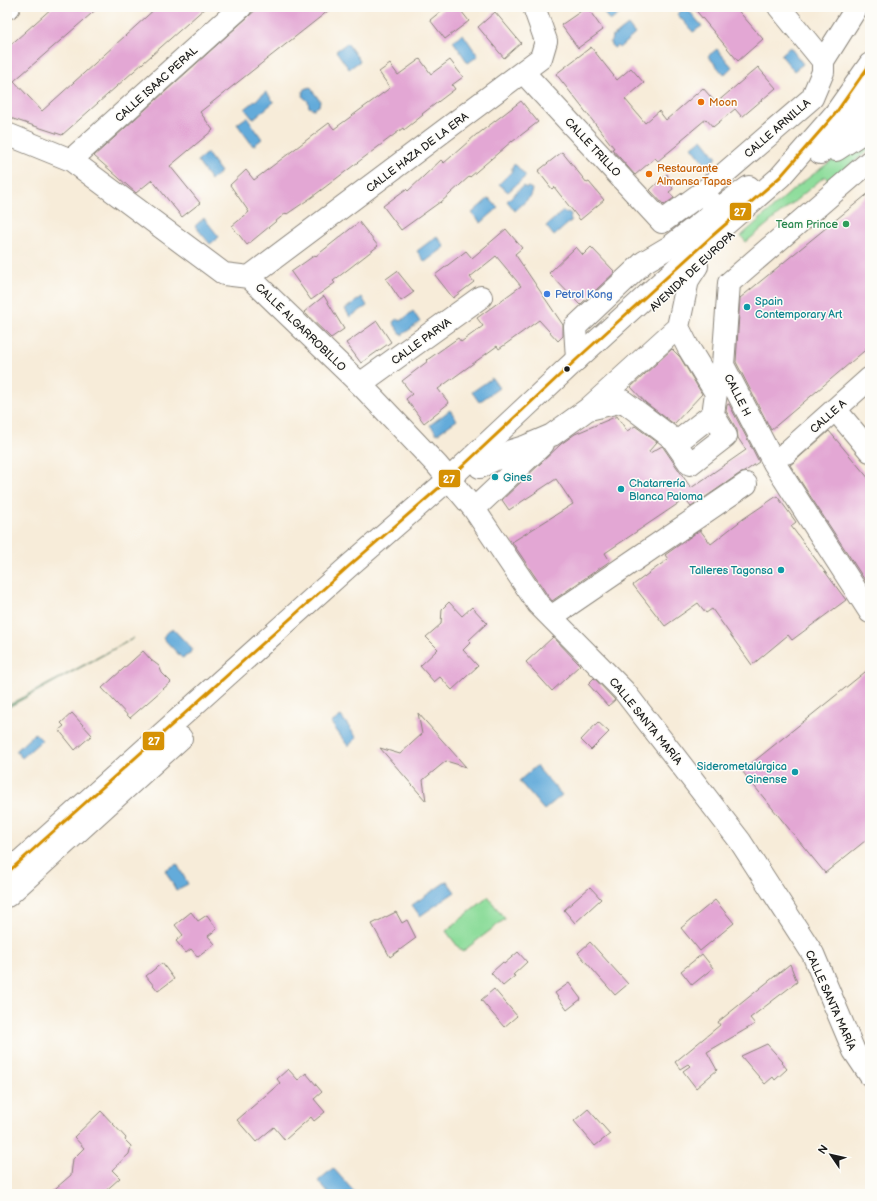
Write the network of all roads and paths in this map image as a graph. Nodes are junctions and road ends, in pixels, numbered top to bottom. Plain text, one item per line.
1 (241, 7) edge
2 (534, 7) edge
3 (779, 7) edge
4 (857, 7) edge
5 (823, 60) junction
6 (870, 64) edge
7 (523, 72) junction
8 (870, 99) edge
9 (829, 122) junction
10 (870, 128) edge
11 (7, 134) edge
12 (71, 160) junction
13 (870, 161) edge
14 (799, 173) junction
15 (703, 192) junction
16 (717, 210) junction
17 (662, 222) junction
18 (644, 262) junction
19 (697, 266) junction
20 (249, 276) junction
21 (481, 297) dead end
22 (678, 327) junction
23 (576, 359) junction
24 (870, 378) edge
25 (360, 384) junction
26 (588, 409) junction
27 (835, 409) junction
28 (552, 434) junction
29 (870, 451) edge
30 (780, 458) junction
31 (480, 467) junction
32 (453, 483) junction
33 (746, 484) dead end
34 (474, 509) junction
35 (870, 612) edge
36 (551, 617) junction
37 (7, 873) edge
38 (7, 896) edge
39 (870, 1075) edge

1 - 12 street, CALLE ISAAC PERAL
2 - 7 street, CALLE HAZA DE LA ERA
3 - 5 street
4 - 5 street, CALLE ARNILLA
5 - 15 street, CALLE ARNILLA
6 - 9 street, AVENIDA DE EUROPA
7 - 17 street, CALLE TRILLO
7 - 20 street, CALLE HAZA DE LA ERA
8 - 14 street, AVENIDA DE EUROPA
9 - 16 street
9 - 23 street, AVENIDA DE EUROPA
10 - 14 street
11 - 12 street, CALLE ALGARROBILLO
12 - 20 street, CALLE ALGARROBILLO
13 - 30 street, CALLE H
14 - 19 street, AVENIDA DE EUROPA
15 - 16 street
15 - 17 street, CALLE ARNILLA
16 - 18 street
17 - 18 street
18 - 23 street
19 - 22 street
19 - 31 street, AVENIDA DE EUROPA
20 - 25 street, CALLE ALGARROBILLO
21 - 25 street, CALLE PARVA
22 - 26 street
22 - 26 street
23 - 32 street, AVENIDA DE EUROPA
24 - 27 street, CALLE A
25 - 32 street, CALLE ALGARROBILLO
26 - 28 street
27 - 29 street
27 - 30 street, CALLE A
28 - 31 street
28 - 34 street
30 - 35 street, CALLE H
31 - 32 street
32 - 34 street, CALLE SANTA MARÍA
32 - 37 street
32 - 38 street
33 - 36 street
34 - 36 street, CALLE SANTA MARÍA
36 - 39 street, CALLE SANTA MARÍA

